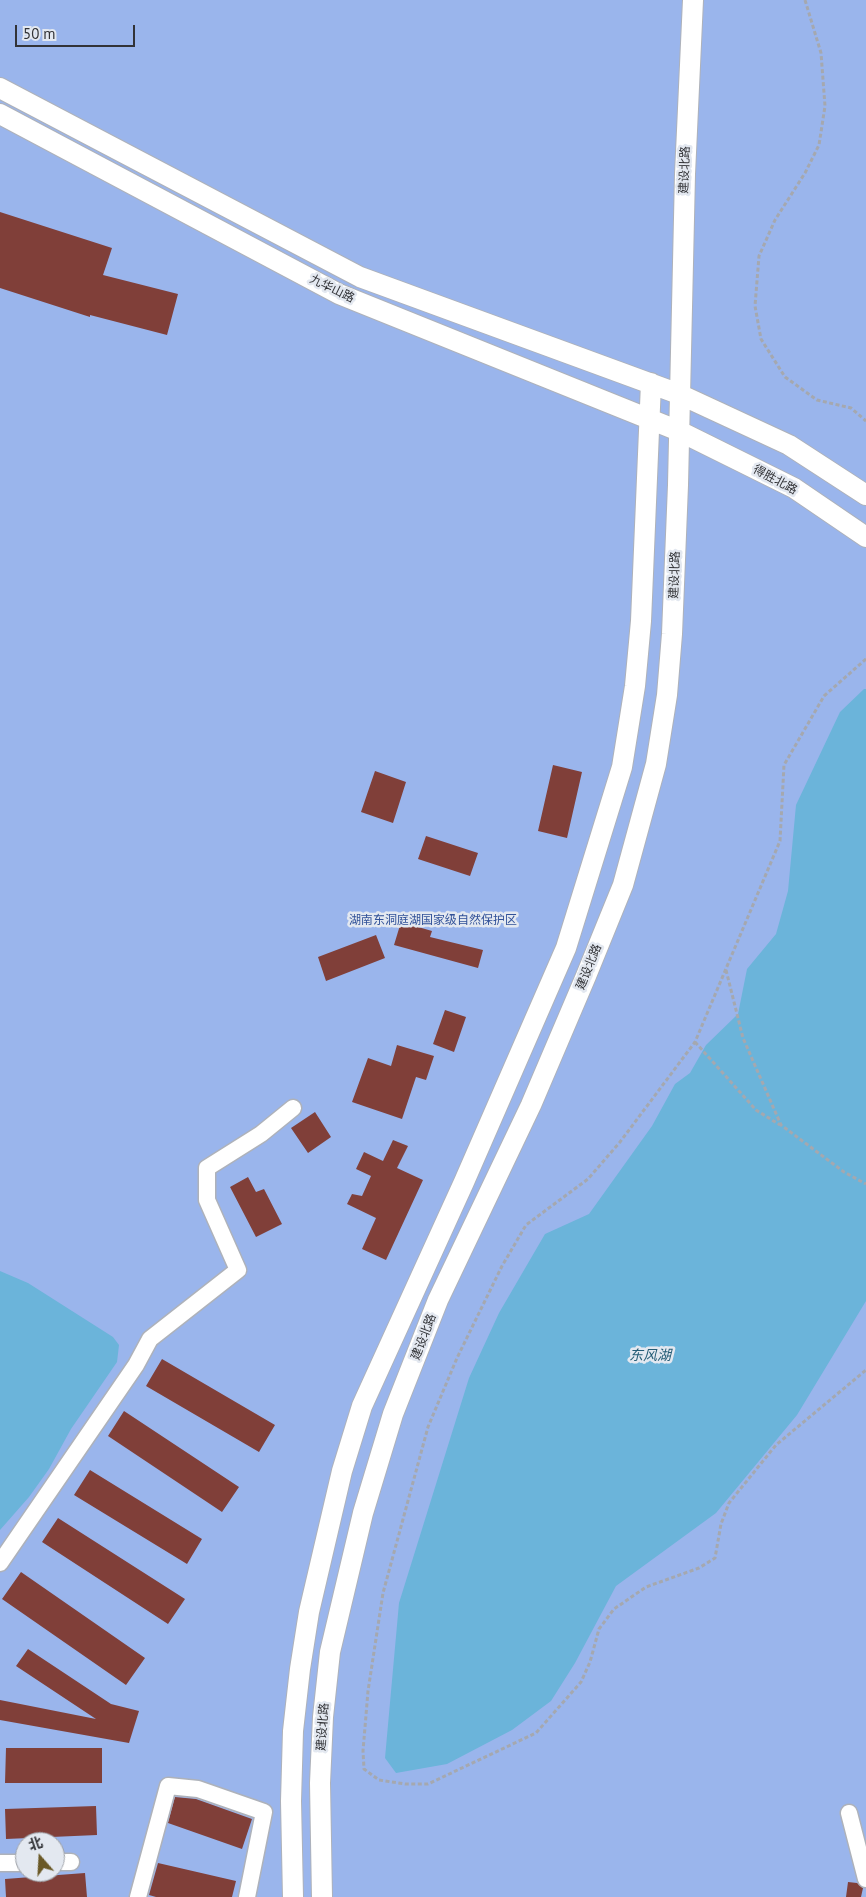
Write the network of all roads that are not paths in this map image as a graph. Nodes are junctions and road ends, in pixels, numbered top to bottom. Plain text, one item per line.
1 (693, 0) edge
2 (0, 88) edge
3 (0, 114) edge
4 (651, 383) junction
5 (679, 394) junction
6 (650, 420) junction
7 (678, 431) junction
8 (866, 495) edge
9 (866, 537) edge
10 (293, 1108) dead end
11 (0, 1563) edge
12 (849, 1813) dead end
13 (0, 1863) edge
14 (15, 1863) edge
15 (866, 1878) edge
16 (138, 1897) edge
17 (247, 1897) edge
18 (293, 1897) edge
19 (322, 1897) edge

1 - 5 main road, 建设北路
2 - 4 main road, 九华山路
3 - 6 main road, 九华山路
4 - 5 main road, 九华山路
4 - 6 main road
5 - 7 main road, 建设北路
5 - 8 main road
6 - 7 main road, 九华山路
6 - 18 main road
7 - 9 main road, 得胜北路
7 - 19 main road, 建设北路
10 - 11 street
12 - 15 street
13 - 14 street
16 - 17 street

